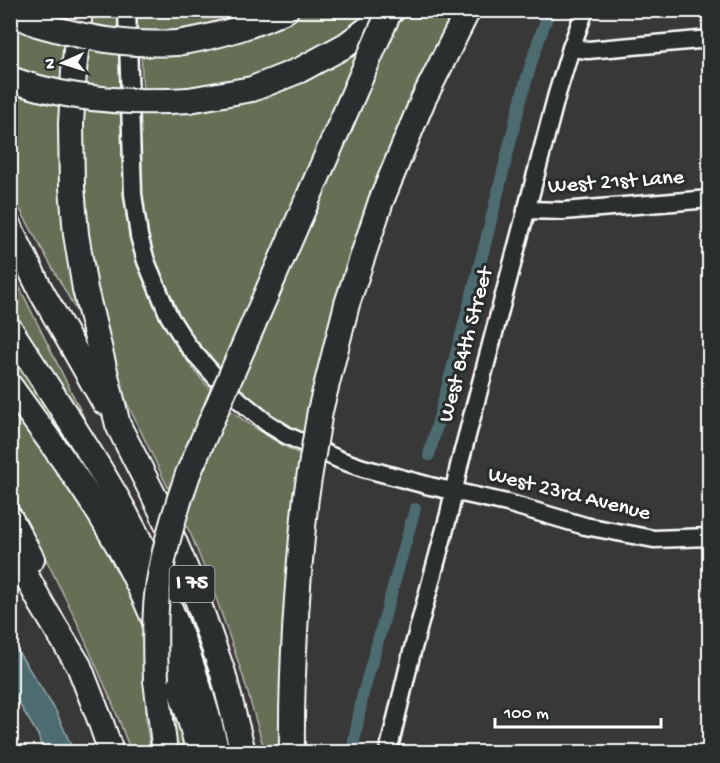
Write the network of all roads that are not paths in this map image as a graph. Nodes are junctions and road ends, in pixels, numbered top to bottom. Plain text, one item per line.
1 (80, 10) edge
2 (127, 10) edge
3 (286, 10) edge
4 (391, 10) edge
5 (468, 10) edge
6 (585, 10) edge
7 (10, 12) edge
8 (710, 39) edge
9 (571, 48) junction
10 (10, 80) edge
11 (710, 199) edge
12 (526, 210) junction
13 (10, 228) edge
14 (10, 329) edge
15 (10, 386) edge
16 (117, 425) junction
17 (453, 491) junction
18 (10, 518) edge
19 (710, 537) edge
20 (10, 546) edge
21 (79, 666) junction
22 (111, 753) edge
23 (165, 753) edge
24 (199, 753) edge
25 (217, 753) edge
26 (243, 753) edge
27 (292, 753) edge
28 (388, 753) edge

1 - 16 highway
2 - 17 street
3 - 7 highway, bridge
4 - 10 highway, bridge
4 - 23 highway, bridge
5 - 27 highway, bridge
6 - 9 street, West 84th Street
8 - 9 street
9 - 12 street, West 84th Street
11 - 12 street, West 21st Lane
12 - 17 street, West 84th Street
13 - 16 highway
14 - 25 highway
15 - 24 highway
16 - 26 highway, I 75
17 - 19 street, West 23rd Avenue
17 - 28 street, West 84th Street
18 - 21 highway
20 - 21 highway
21 - 22 highway

